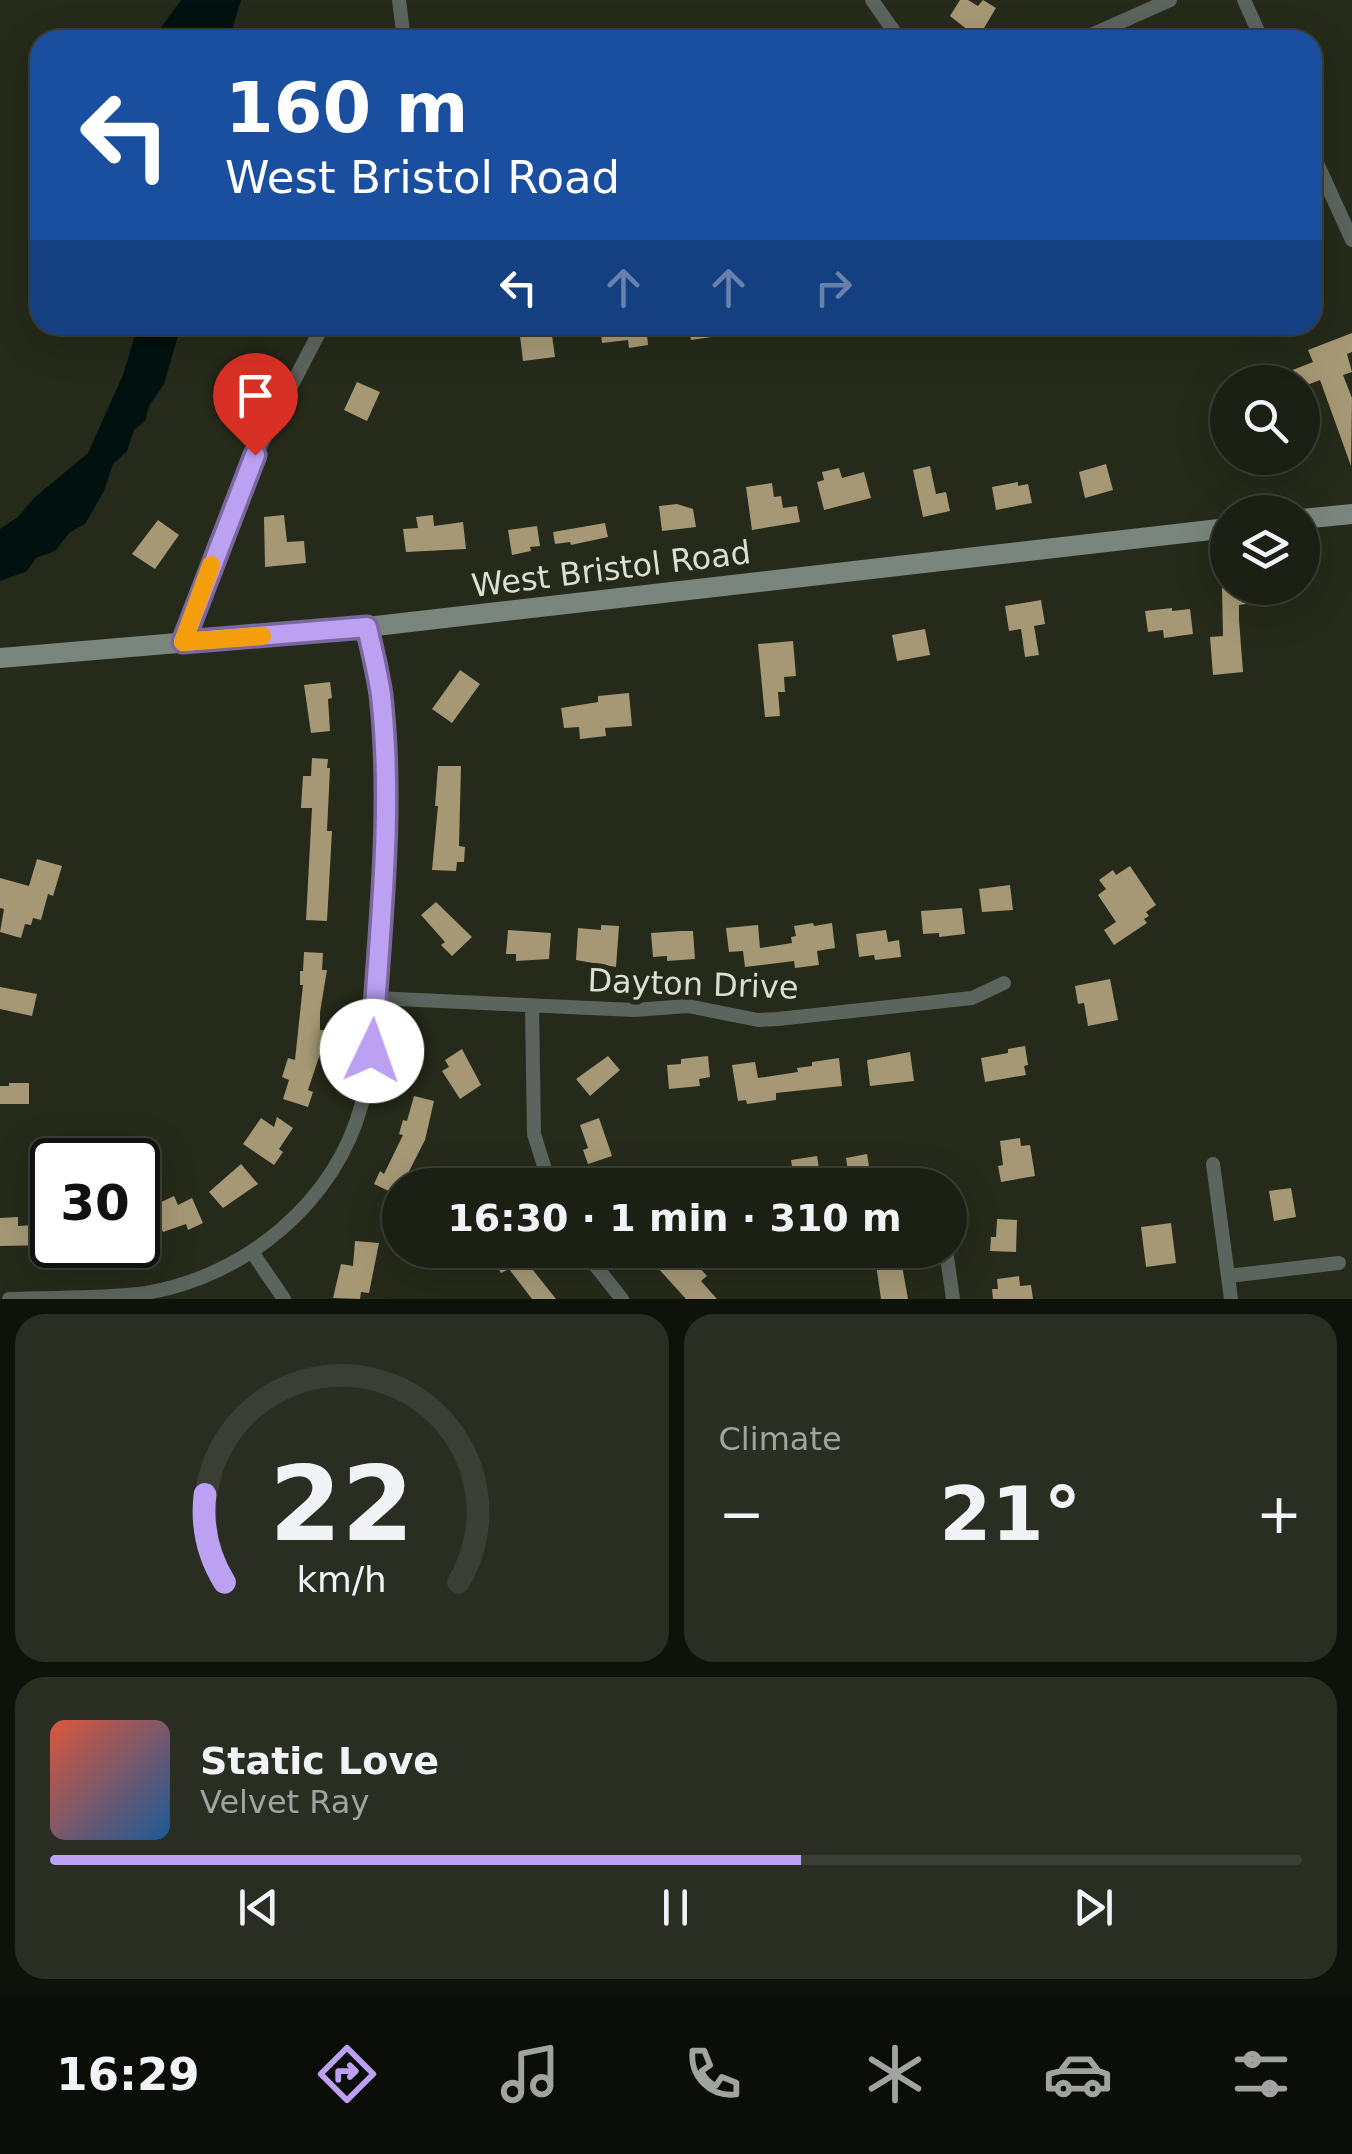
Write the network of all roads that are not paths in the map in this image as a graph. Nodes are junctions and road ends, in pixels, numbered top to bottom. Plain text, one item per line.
1 (399, 0) edge
2 (872, 0) edge
3 (1170, 0) edge
4 (1244, 0) edge
5 (403, 30) edge
6 (893, 30) edge
7 (1102, 30) edge
8 (1258, 30) edge
9 (1322, 174) edge
10 (1352, 240) edge
11 (318, 335) edge
12 (1352, 514) edge
13 (1320, 517) edge
14 (1210, 530) edge
15 (367, 627) junction
16 (183, 642) junction
17 (0, 658) edge
18 (1004, 984) dead end
19 (375, 998) junction
20 (532, 1006) junction
21 (1213, 1164) dead end
22 (545, 1168) edge
23 (252, 1252) junction
24 (1338, 1263) dead end
25 (597, 1268) edge
26 (949, 1268) edge
27 (1228, 1276) junction
28 (10, 1299) edge
29 (284, 1299) edge
30 (622, 1299) edge
31 (954, 1299) edge
32 (1231, 1299) edge

1 - 5 street
2 - 6 street
3 - 7 street
4 - 8 street
9 - 10 street
11 - 16 street
12 - 13 main road
14 - 15 main road, West Bristol Road
15 - 16 main road, West Bristol Road
15 - 19 street
16 - 17 main road, West Bristol Road
18 - 20 street, Dayton Drive
19 - 20 street, Dayton Drive
19 - 23 street
20 - 22 street
21 - 27 street
23 - 28 street
23 - 29 street
24 - 27 street
25 - 30 street
26 - 31 street
27 - 32 street

